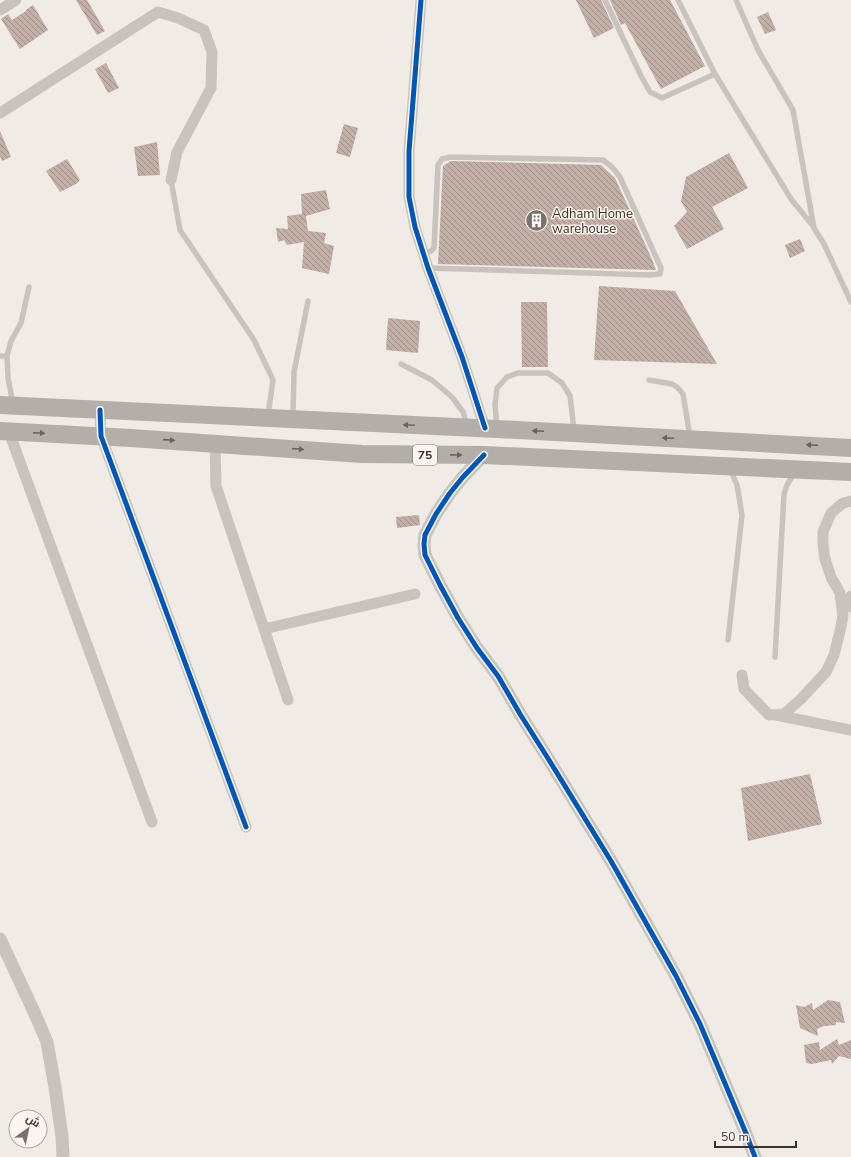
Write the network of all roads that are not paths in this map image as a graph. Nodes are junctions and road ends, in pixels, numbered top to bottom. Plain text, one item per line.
1 (16, 0) edge
2 (421, 0) edge
3 (605, 0) edge
4 (678, 0) edge
5 (736, 0) edge
6 (0, 10) edge
7 (716, 74) junction
8 (0, 113) edge
9 (172, 180) joint
10 (814, 228) junction
11 (423, 253) junction
12 (428, 268) junction
13 (29, 287) dead end
14 (308, 301) dead end
15 (851, 302) edge
16 (0, 356) edge
17 (7, 356) junction
18 (401, 364) dead end
19 (649, 380) dead end
20 (7, 406) edge
21 (100, 410) junction
22 (268, 418) junction
23 (293, 419) junction
24 (483, 428) junction
25 (4, 431) edge
26 (574, 433) junction
27 (101, 436) junction
28 (691, 439) junction
29 (215, 444) junction
30 (851, 448) edge
31 (484, 455) junction
32 (729, 467) junction
33 (797, 470) junction
34 (851, 472) edge
35 (851, 501) edge
36 (416, 594) dead end
37 (851, 596) edge
38 (851, 607) edge
39 (264, 629) junction
40 (728, 640) dead end
41 (774, 657) dead end
42 (742, 675) dead end
43 (288, 700) dead end
44 (774, 715) junction
45 (851, 730) edge
46 (152, 822) dead end
47 (246, 826) dead end
48 (0, 939) edge
49 (62, 1157) edge
50 (755, 1157) edge

1 - 6 street
2 - 11 street
3 - 7 lane
4 - 7 lane
5 - 10 lane
7 - 10 lane
8 - 9 street
9 - 22 lane
10 - 15 lane
11 - 12 street
11 - 12 lane
12 - 24 street
13 - 17 lane
14 - 23 lane
16 - 17 lane
17 - 20 lane
18 - 24 lane
19 - 28 lane
20 - 21 highway, 75
21 - 22 highway, 75
21 - 27 street
22 - 23 highway, 75
24 -> 23 highway, 75
26 -> 24 highway, 75
24 - 26 lane
25 -> 27 highway, 75
25 - 46 street
28 -> 26 highway, 75
27 -> 29 highway, 75
27 - 47 street
30 -> 28 highway, 75
29 -> 31 highway, 75
29 - 39 street
31 - 32 highway, 75
31 - 50 street
32 - 33 highway, 75
32 - 40 lane
33 - 34 highway, 75
33 - 41 lane
35 - 44 street
36 - 39 street
37 - 38 street
39 - 43 street
42 - 44 street
44 - 45 street
48 - 49 street

